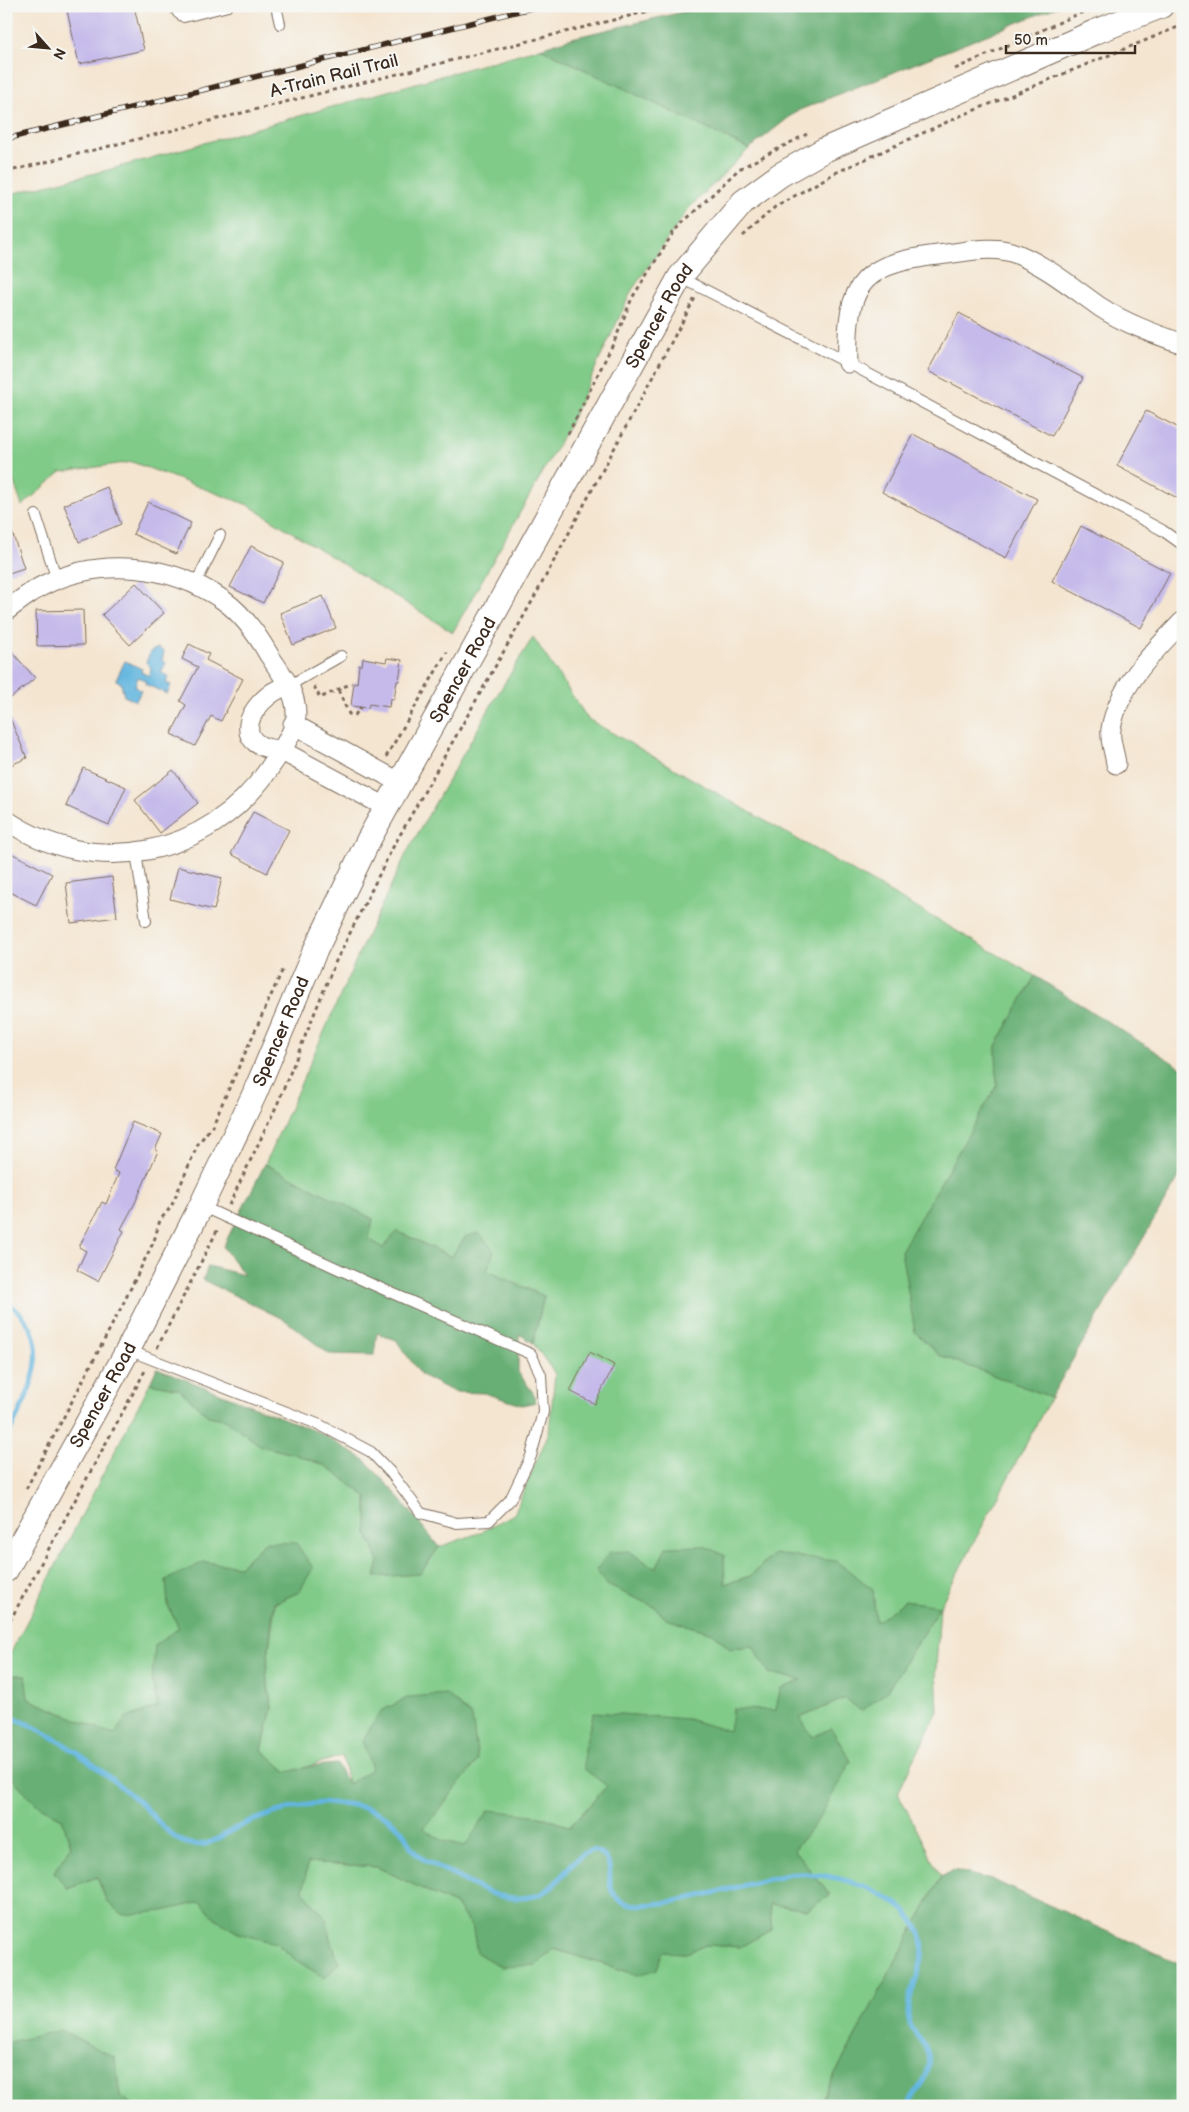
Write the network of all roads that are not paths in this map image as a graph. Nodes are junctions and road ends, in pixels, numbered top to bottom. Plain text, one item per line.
1 (174, 6) edge
2 (228, 6) edge
3 (276, 6) edge
4 (1161, 6) edge
5 (280, 24) dead end
6 (690, 282) junction
7 (1183, 344) edge
8 (848, 363) junction
9 (36, 515) dead end
10 (220, 535) dead end
11 (1183, 546) edge
12 (57, 580) junction
13 (195, 585) junction
14 (6, 611) edge
15 (1183, 620) edge
16 (342, 656) dead end
17 (290, 685) junction
18 (293, 724) junction
19 (280, 750) junction
20 (1116, 764) dead end
21 (399, 782) junction
22 (386, 808) junction
23 (6, 820) edge
24 (136, 852) junction
25 (146, 922) dead end
26 (201, 1206) junction
27 (128, 1350) junction
28 (6, 1570) edge

1 - 2 lane
3 - 5 lane
4 - 6 street, Spencer Road
6 - 8 lane
6 - 21 street, Spencer Road
7 - 8 street
8 - 11 lane
9 - 12 lane
10 - 13 lane
12 - 13 street
12 - 14 street
13 - 17 street
15 - 20 street
16 - 17 lane
17 - 18 street
17 - 19 street
18 - 19 street
18 - 21 street
19 - 22 street
19 - 24 street
21 - 22 street, Spencer Road
22 - 26 street, Spencer Road
23 - 24 street
24 - 25 lane
26 - 27 street, Spencer Road
26 - 27 lane
27 - 28 street, Spencer Road

